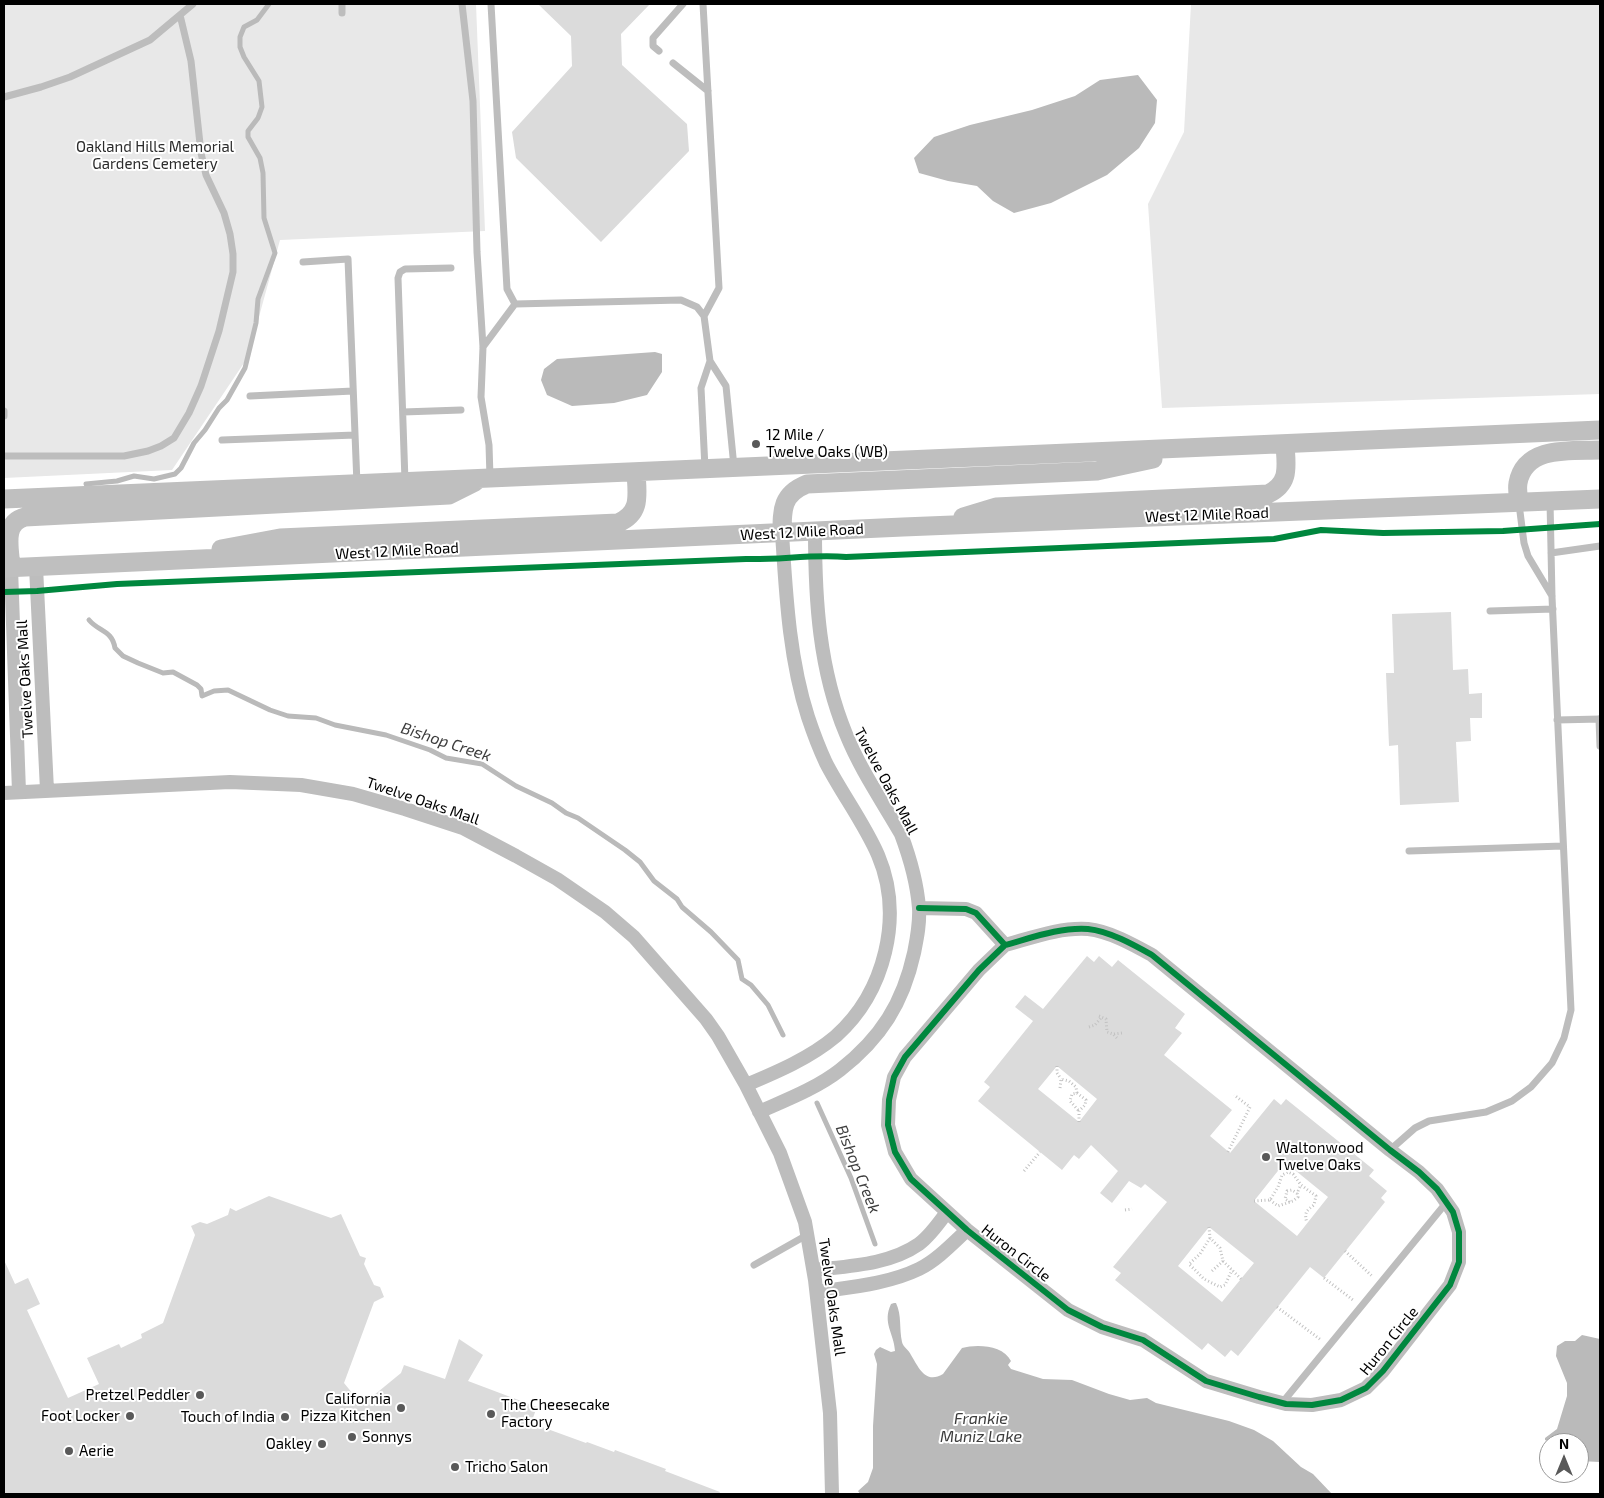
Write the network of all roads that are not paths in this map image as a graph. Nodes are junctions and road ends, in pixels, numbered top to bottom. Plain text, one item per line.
1 (193, 4) edge
2 (342, 4) edge
3 (462, 4) edge
4 (491, 4) edge
5 (683, 4) edge
6 (703, 4) edge
7 (342, 13) dead end
8 (180, 15) junction
9 (659, 51) dead end
10 (673, 63) dead end
11 (708, 91) junction
12 (4, 97) edge
13 (303, 262) dead end
14 (451, 268) dead end
15 (515, 304) junction
16 (704, 316) junction
17 (483, 347) junction
18 (710, 361) junction
19 (353, 391) junction
20 (250, 396) dead end
21 (461, 410) dead end
22 (4, 411) edge
23 (402, 412) junction
24 (4, 416) edge
25 (1600, 430) edge
26 (355, 435) junction
27 (222, 440) dead end
28 (1285, 444) junction
29 (1206, 447) junction
30 (1600, 450) edge
31 (4, 456) edge
32 (734, 468) junction
33 (705, 469) junction
34 (636, 472) junction
35 (487, 478) junction
36 (406, 482) junction
37 (357, 484) junction
38 (1600, 498) edge
39 (4, 499) edge
40 (1550, 500) junction
41 (1519, 502) junction
42 (935, 526) junction
43 (816, 531) junction
44 (782, 533) junction
45 (1600, 546) edge
46 (1551, 553) junction
47 (151, 562) junction
48 (36, 567) junction
49 (7, 568) edge
50 (1552, 597) junction
51 (1552, 609) junction
52 (1490, 611) dead end
53 (1600, 719) edge
54 (1558, 720) junction
55 (1600, 746) edge
56 (47, 790) junction
57 (19, 792) junction
58 (4, 793) edge
59 (1563, 846) junction
60 (1410, 851) dead end
61 (919, 908) junction
62 (1005, 946) junction
63 (746, 1085) junction
64 (759, 1112) junction
65 (1390, 1150) junction
66 (1446, 1203) junction
67 (947, 1212) junction
68 (968, 1230) junction
69 (807, 1235) junction
70 (754, 1265) dead end
71 (814, 1270) junction
72 (817, 1292) junction
73 (1281, 1403) junction
74 (832, 1494) edge

1 - 8 lane
2 - 7 lane
3 - 17 lane
4 - 15 lane
5 - 9 lane
6 - 11 lane
8 - 12 lane
8 - 31 lane
10 - 11 lane
11 - 16 lane
13 - 19 lane
14 - 23 lane
15 - 16 lane
15 - 17 lane
16 - 18 lane
17 - 35 lane
18 - 32 lane
18 - 33 lane
19 - 20 lane
19 - 26 lane
21 - 23 lane
22 - 24 lane
23 - 36 lane
25 - 28 main road
26 - 27 lane
26 - 37 lane
28 - 29 main road
28 - 42 main road
29 - 32 main road
29 - 44 main road
30 - 41 main road
32 - 33 main road
33 - 34 main road
34 - 35 main road
34 - 47 main road
35 - 36 main road
35 - 49 main road
36 - 37 main road
37 - 39 main road
38 - 40 main road, West 12 Mile Road
40 - 41 main road, West 12 Mile Road
40 - 46 lane
41 - 42 main road, West 12 Mile Road
41 - 50 lane
42 - 43 main road, West 12 Mile Road
43 - 44 main road, West 12 Mile Road
43 - 61 street, Twelve Oaks Mall
44 - 47 main road, West 12 Mile Road
44 - 63 street
45 - 46 lane
46 - 50 lane
47 - 48 main road, West 12 Mile Road
48 - 49 main road, West 12 Mile Road
48 - 56 street, Twelve Oaks Mall
49 - 57 street, Twelve Oaks Mall
50 - 51 lane
51 - 52 lane
51 - 54 lane
53 - 54 lane
53 - 55 lane
54 - 59 lane
56 - 57 street, Twelve Oaks Mall
56 - 63 street, Twelve Oaks Mall
57 - 58 street, Twelve Oaks Mall
59 - 60 lane
59 - 65 lane
61 - 62 street
61 - 64 street, Twelve Oaks Mall
62 - 65 street, Huron Circle
62 - 67 street, Huron Circle
63 - 64 street, Twelve Oaks Mall
64 - 69 street, Twelve Oaks Mall
65 - 66 street, Huron Circle
66 - 73 lane
66 - 73 street, Huron Circle
67 - 68 street, Huron Circle
67 - 71 street
68 - 72 street, Huron Circle
68 - 73 street, Huron Circle
69 - 70 lane
69 - 71 street, Twelve Oaks Mall
71 - 72 street, Twelve Oaks Mall
72 - 74 street, Twelve Oaks Mall

